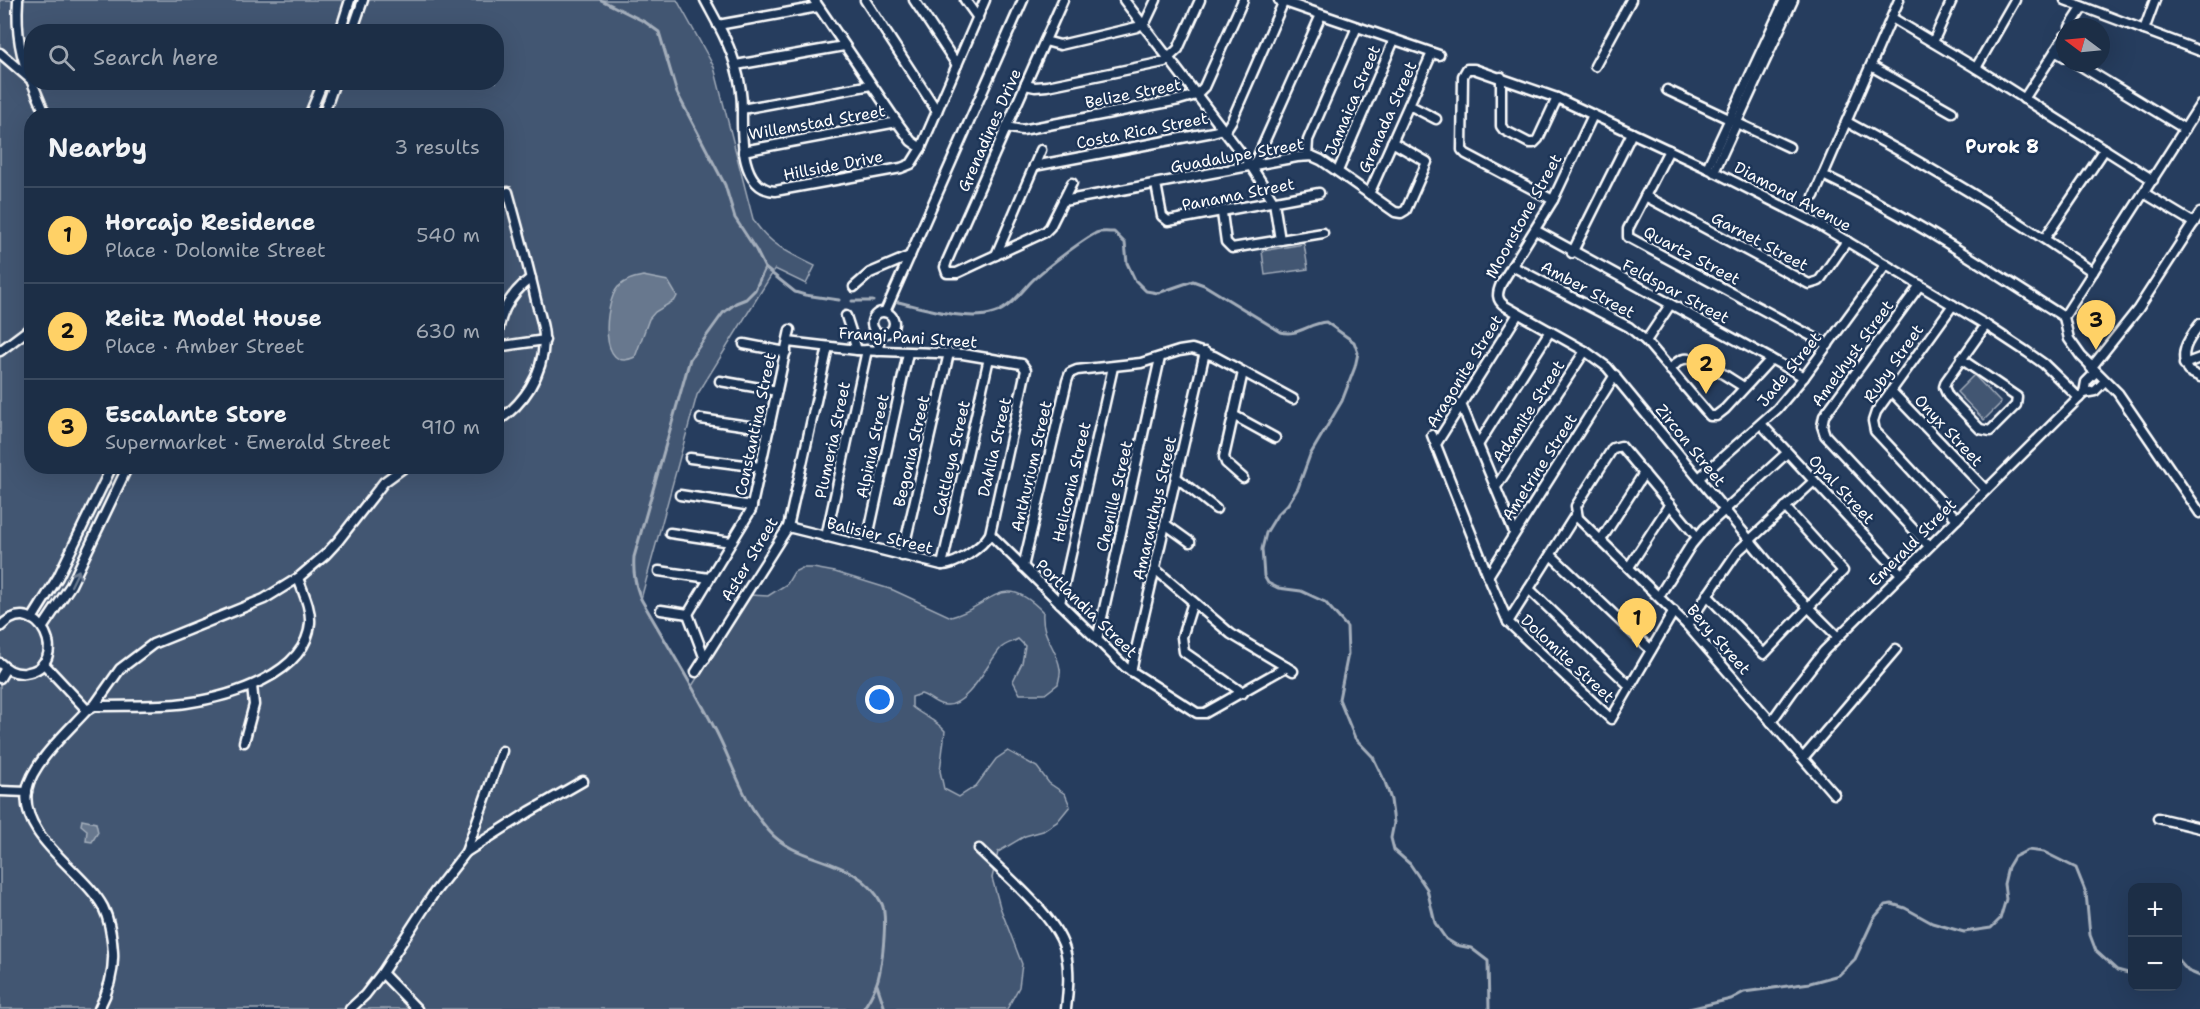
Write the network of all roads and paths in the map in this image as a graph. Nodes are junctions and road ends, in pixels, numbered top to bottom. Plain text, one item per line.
1 (18, 0) edge
2 (350, 0) edge
3 (363, 0) edge
4 (705, 0) edge
5 (865, 0) edge
6 (914, 0) edge
7 (965, 0) edge
8 (986, 0) edge
9 (1023, 0) edge
10 (1063, 0) edge
11 (1124, 0) edge
12 (1156, 0) edge
13 (1200, 0) edge
14 (1243, 0) edge
15 (1630, 0) edge
16 (1793, 0) edge
17 (1899, 0) edge
18 (1952, 0) edge
19 (2015, 0) edge
20 (2065, 0) edge
21 (2155, 0) edge
22 (1281, 1) edge
23 (816, 3) edge
24 (1785, 5) edge
25 (2083, 7) junction
26 (1321, 15) junction
27 (978, 18) junction
28 (1892, 18) junction
29 (2076, 18) edge
30 (342, 24) edge
31 (355, 24) edge
32 (718, 25) junction
33 (1143, 25) junction
34 (1357, 27) junction
35 (2145, 30) junction
36 (1394, 40) junction
37 (1045, 41) junction
38 (1933, 42) junction
39 (844, 46) junction
40 (2055, 51) edge
41 (2200, 51) edge
42 (0, 53) edge
43 (1169, 59) junction
44 (24, 65) edge
45 (736, 65) junction
46 (957, 65) junction
47 (1595, 66) dead end
48 (1871, 66) junction
49 (1976, 68) junction
50 (2091, 72) edge
51 (24, 75) edge
52 (1501, 77) junction
53 (871, 85) junction
54 (1025, 85) junction
55 (35, 90) edge
56 (320, 90) edge
57 (332, 90) edge
58 (1667, 90) dead end
59 (1196, 95) junction
60 (1557, 98) junction
61 (2024, 99) junction
62 (1408, 105) junction
63 (2200, 105) edge
64 (43, 108) edge
65 (313, 108) edge
66 (326, 108) edge
67 (742, 109) junction
68 (938, 111) junction
69 (1952, 111) dead end
70 (1593, 115) junction
71 (1436, 119) dead end
72 (1733, 121) junction
73 (897, 122) junction
74 (1847, 122) junction
75 (1006, 128) junction
76 (2185, 129) junction
77 (1223, 130) junction
78 (1632, 133) junction
79 (1392, 142) junction
80 (1789, 147) dead end
81 (921, 148) junction
82 (2105, 149) junction
83 (1041, 150) dead end
84 (1669, 150) junction
85 (743, 151) junction
86 (1307, 156) junction
87 (1252, 165) junction
88 (1034, 166) junction
89 (1711, 170) junction
90 (1338, 171) junction
91 (1823, 175) junction
92 (2153, 180) junction
93 (1072, 183) dead end
94 (1156, 184) junction
95 (508, 192) dead end
96 (1319, 193) dead end
97 (2144, 193) junction
98 (1369, 194) junction
99 (1645, 196) junction
100 (1814, 196) dead end
101 (1553, 200) junction
102 (1063, 201) junction
103 (1274, 202) junction
104 (1222, 213) junction
105 (2200, 213) edge
106 (2194, 223) junction
107 (1535, 230) junction
108 (1323, 233) dead end
109 (2044, 238) junction
110 (1280, 240) junction
111 (1847, 241) junction
112 (1572, 252) junction
113 (996, 255) junction
114 (910, 256) junction
115 (1886, 265) junction
116 (1512, 266) junction
117 (2093, 272) junction
118 (531, 278) junction
119 (1920, 285) junction
120 (854, 287) dead end
121 (1499, 300) joint
122 (1670, 305) junction
123 (1953, 305) junction
124 (504, 309) edge
125 (885, 312) junction
126 (1518, 314) junction
127 (846, 316) dead end
128 (2064, 317) junction
129 (2200, 324) edge
130 (1986, 325) junction
131 (790, 330) dead end
132 (1550, 331) junction
133 (24, 333) edge
134 (880, 333) junction
135 (545, 340) junction
136 (1646, 341) junction
137 (788, 342) junction
138 (744, 344) dead end
139 (1828, 345) junction
140 (504, 346) edge
141 (828, 347) junction
142 (862, 350) junction
143 (0, 351) edge
144 (878, 351) junction
145 (1585, 351) junction
146 (786, 352) junction
147 (1205, 352) junction
148 (908, 353) junction
149 (949, 353) junction
150 (989, 358) junction
151 (1160, 358) junction
152 (2200, 358) edge
153 (1771, 359) junction
154 (1961, 359) junction
155 (2184, 364) junction
156 (1025, 367) joint
157 (1113, 367) junction
158 (1670, 370) junction
159 (2094, 370) junction
160 (1243, 372) junction
161 (1616, 375) junction
162 (2200, 377) edge
163 (1804, 378) junction
164 (720, 381) dead end
165 (2105, 381) junction
166 (1744, 387) junction
167 (777, 391) junction
168 (1892, 391) junction
169 (2082, 395) junction
170 (1293, 399) dead end
171 (1461, 404) junction
172 (1233, 414) junction
173 (504, 417) edge
174 (701, 419) dead end
175 (1762, 425) junction
176 (769, 429) junction
177 (1432, 435) dead end
178 (1275, 438) dead end
179 (1436, 444) junction
180 (1478, 444) junction
181 (1787, 453) junction
182 (690, 458) dead end
183 (760, 467) junction
184 (1644, 473) junction
185 (108, 474) edge
186 (124, 474) edge
187 (395, 474) edge
188 (1176, 477) junction
189 (1243, 478) dead end
190 (1699, 478) junction
191 (1814, 481) junction
192 (1496, 487) junction
193 (1986, 490) junction
194 (680, 495) dead end
195 (1670, 504) junction
196 (752, 506) junction
197 (1785, 507) junction
198 (1216, 509) dead end
199 (1725, 509) junction
200 (1576, 512) junction
201 (2200, 513) edge
202 (1957, 519) junction
203 (1165, 524) junction
204 (788, 527) junction
205 (1515, 532) junction
206 (670, 533) dead end
207 (990, 534) junction
208 (826, 537) junction
209 (1697, 537) junction
210 (1750, 539) junction
211 (1601, 540) junction
212 (731, 542) junction
213 (1191, 542) dead end
214 (866, 546) junction
215 (1929, 546) junction
216 (1551, 555) junction
217 (902, 556) junction
218 (942, 565) junction
219 (1023, 567) junction
220 (1629, 567) junction
221 (1155, 569) junction
222 (659, 571) dead end
223 (1901, 574) junction
224 (1488, 576) junction
225 (298, 578) junction
226 (709, 578) junction
227 (1529, 589) junction
228 (1707, 595) junction
229 (1659, 596) junction
230 (1193, 602) junction
231 (1059, 603) junction
232 (1808, 608) junction
233 (661, 610) dead end
234 (1674, 611) junction
235 (688, 614) junction
236 (32, 619) junction
237 (1508, 622) junction
238 (1687, 625) junction
239 (0, 627) edge
240 (43, 627) junction
241 (1838, 637) junction
242 (1097, 640) junction
243 (1896, 649) dead end
244 (1651, 650) junction
245 (705, 659) junction
246 (43, 663) junction
247 (3, 666) edge
248 (1131, 671) junction
249 (696, 672) dead end
250 (0, 678) edge
251 (252, 686) junction
252 (1630, 686) junction
253 (1243, 693) junction
254 (91, 708) junction
255 (1772, 722) junction
256 (244, 742) dead end
257 (502, 751) dead end
258 (1803, 758) junction
259 (583, 782) dead end
260 (0, 791) edge
261 (27, 792) junction
262 (1834, 794) dead end
263 (2158, 818) dead end
264 (2200, 828) edge
265 (979, 849) dead end
266 (466, 852) junction
267 (382, 973) junction
268 (99, 1009) edge
269 (350, 1009) edge
270 (417, 1009) edge
271 (1066, 1009) edge

1 - 44 street
2 - 30 street
3 - 31 street
4 - 32 street, Hillside Drive
5 - 68 street
6 - 46 street
7 - 27 street
8 - 27 street
9 - 114 street
10 - 37 street, Grenadines Drive
11 - 33 street
12 - 33 street
13 - 43 street
14 - 59 street, Belize Street
15 - 47 street
16 - 24 street
17 - 28 street
18 - 38 street
19 - 49 street
20 - 25 street
21 - 35 street
22 - 26 street
22 - 77 street, Costa Rica Street
23 - 32 street
23 - 39 street
24 - 72 street
25 - 29 street
25 - 35 street
26 - 34 street
26 - 87 street
27 - 46 street
28 - 38 street
28 - 48 street
32 - 45 street, Hillside Drive
33 - 37 street
33 - 43 street
34 - 36 street
34 - 86 street
35 - 41 street
36 - 62 street, Grenada Street
36 - 90 street, Jamaica Street
37 - 54 street, Grenadines Drive
38 - 49 street
39 - 45 street
39 - 53 street
40 - 61 street
42 - 51 street
43 - 54 street
43 - 59 street
45 - 67 street, Hillside Drive
46 - 68 street
48 - 69 street
48 - 74 street
49 - 61 street
50 - 76 street
52 - 60 street, Diamond Avenue
52 - 60 street
52 - 101 street, Diamond Avenue
53 - 67 street
53 - 73 street
54 - 75 street, Grenadines Drive
55 - 64 street
56 - 65 street
57 - 66 street
58 - 72 street
59 - 75 street, Belize Street
59 - 77 street
60 - 70 street, Diamond Avenue
61 - 82 street
62 - 71 street
62 - 79 street, Grenada Street
63 - 76 street
67 - 85 street, Hillside Drive
68 - 81 street
70 - 78 street, Diamond Avenue
70 - 101 street, Moonstone Street
72 - 80 street
72 - 89 street
73 - 81 street
73 - 85 street, Willemstad Street
74 - 91 street
74 - 109 street
75 - 113 street, Grenadines Drive
76 - 92 street
77 - 87 street
77 - 88 street, Costa Rica Street
78 - 84 street, Diamond Avenue
78 - 112 street
79 - 98 street, Grenada Street
79 - 98 street, Guadalupe Street
81 - 85 street, Hillside Drive
82 - 92 street
82 - 109 street
83 - 88 street
84 - 89 street, Diamond Avenue
84 - 99 street, Quartz Street
86 - 87 street, Guadalupe Street
86 - 90 street, Guadalupe Street
87 - 94 street, Guadalupe Street
87 - 103 street
88 - 113 street
89 - 111 street, Diamond Avenue
90 - 98 street, Guadalupe Street
91 - 100 street
91 - 128 street
92 - 97 street
93 - 102 street
94 - 102 street, Guadalupe Street
94 - 104 street, Panama Street
95 - 118 street
96 - 103 street, Panama Street
97 - 106 street
97 - 117 street
99 - 111 street, Garnet Street
99 - 139 street, Quartz Street
101 - 107 street, Moonstone Street
102 - 113 street
103 - 104 street, Panama Street
103 - 110 street
104 - 110 street
105 - 106 street, Emerald Street
106 - 159 street, Emerald Street
107 - 112 street, Feldspar Street
107 - 116 street, Moonstone Street
108 - 110 street
109 - 117 street
111 - 115 street, Diamond Avenue
112 - 122 street, Feldspar Street
114 - 120 street
114 - 125 street
115 - 119 street, Diamond Avenue
115 - 139 street, Jade Street
116 - 121 street, Moonstone Street
116 - 136 street, Amber Street
117 - 128 street
118 - 124 street
118 - 135 street
119 - 123 street, Diamond Avenue
119 - 215 street, Amethyst Street
121 - 126 street, Zircon Street
122 - 136 street
122 - 153 street, Feldspar Street
123 - 130 street, Diamond Avenue
123 - 168 street, Ruby Street
125 - 134 street
125 - 134 street
126 - 132 street, Zircon Street
126 - 171 street, Aragonite Street
127 - 142 street
128 - 159 street
129 - 155 street
130 - 154 street
130 - 169 street, Diamond Avenue
131 - 137 street, Constantina Street
132 - 145 street, Zircon Street
132 - 180 street
133 - 143 street
134 - 144 street
135 - 140 street
135 - 173 street
136 - 158 street, Amber Street
137 - 141 street, Frangi Pani Street
137 - 146 street, Constantina Street
138 - 146 street
139 - 163 street, Jade Street
141 - 142 street, Frangi Pani Street
141 - 204 street, Aster Street
142 - 144 street, Frangi Pani Street
142 - 208 street, Plumeria Street
144 - 148 street, Frangi Pani Street
145 - 161 street, Zircon Street
145 - 192 street, Adamite Street
146 - 167 street, Constantina Street
147 - 151 street
147 - 160 street
147 - 188 street, Amaranthys Street
148 - 149 street, Frangi Pani Street
148 - 214 street, Alpinia Street
149 - 150 street, Frangi Pani Street
149 - 217 street, Begonia Street
150 - 156 street, Frangi Pani Street
150 - 218 street, Cattleya Street
151 - 157 street
151 - 242 street, Chenille Street
152 - 155 street
153 - 163 street, Feldspar Street
153 - 166 street, Amber Street
154 - 154 street
155 - 162 street
156 - 207 street, Dahlia Street
157 - 219 street, Anthurium Street
157 - 231 street, Heliconia Street
158 - 166 street
158 - 166 street, Amber Street
159 - 165 street
159 - 169 street, Emerald Street
160 - 170 street
160 - 172 street
161 - 190 street, Zircon Street
161 - 205 street, Ametrine Street
163 - 175 street, Jade Street
164 - 167 street
165 - 169 street, Emerald Street
165 - 201 street
167 - 176 street, Constantina Street
168 - 193 street, Onyx Street
168 - 202 street, Ruby Street
169 - 193 street, Emerald Street
171 - 179 street, Aragonite Street
171 - 180 street
172 - 178 street
172 - 189 street
174 - 176 street
175 - 181 street, Opal Street
175 - 190 street, Jade Street
176 - 183 street, Constantina Street
177 - 179 street, Dolomite Street
179 - 224 street, Dolomite Street
180 - 192 street
181 - 191 street, Opal Street
181 - 199 street
182 - 183 street
183 - 196 street, Constantina Street
184 - 195 street
184 - 200 street
184 - 211 street
185 - 236 street
240 -> 186 street
187 - 225 street
188 - 198 street
188 - 203 street, Amaranthys Street
190 - 199 street, Zircon Street
191 - 197 street
191 - 223 street, Opal Street
192 - 205 street
193 - 202 street, Emerald Street
194 - 196 street
195 - 209 street
195 - 220 street
196 - 212 street, Constantina Street
197 - 210 street
197 - 232 street
199 - 209 street
199 - 210 street, Zircon Street
200 - 211 street, Bery Street
200 - 216 street
202 - 215 street, Emerald Street
203 - 213 street
203 - 221 street, Amaranthys Street
204 - 208 street, Balisier Street
204 - 245 street, Aster Street
205 - 224 street, Ametrine Street
206 - 212 street
207 - 218 street, Balisier Street
207 - 219 street, Portlandia Street
208 - 214 street, Balisier Street
209 - 229 street
210 - 228 street
210 - 232 street, Zircon Street
211 - 220 street, Bery Street
212 - 226 street, Constantina Street
214 - 217 street, Balisier Street
215 - 223 street, Emerald Street
216 - 227 street
216 - 244 street
217 - 218 street, Balisier Street
219 - 231 street, Portlandia Street
220 - 229 street, Bery Street
221 - 230 street
221 - 248 street, Amaranthys Street
222 - 226 street
223 - 241 street, Emerald Street
224 - 237 street, Dolomite Street
225 - 251 street
225 - 254 street
226 - 235 street, Constantina Street
227 - 237 street
227 - 252 street
228 - 232 street
228 - 238 street
229 - 234 street, Bery Street
230 - 253 street
230 - 253 street
231 - 242 street, Portlandia Street
232 - 241 street, Zircon Street
233 - 235 street
234 - 238 street, Bery Street
234 - 244 street, Dolomite Street
235 - 245 street
236 - 239 street
236 - 240 street
237 - 252 street, Dolomite Street
238 - 255 street, Bery Street
240 - 246 street
241 - 255 street, Emerald Street
242 - 248 street, Portlandia Street
243 - 258 street
244 - 252 street, Dolomite Street
245 - 249 street, Aster Street
246 - 247 street
246 - 254 street
247 - 250 street
248 - 253 street, Portlandia Street
251 - 254 street
251 - 256 street
254 - 261 street
255 - 258 street, Bery Street
257 - 266 street
258 - 262 street, Bery Street
259 - 266 street
260 - 261 street
261 - 268 street
263 - 264 street
265 - 271 street
266 - 267 street
267 - 269 street
267 - 270 street

